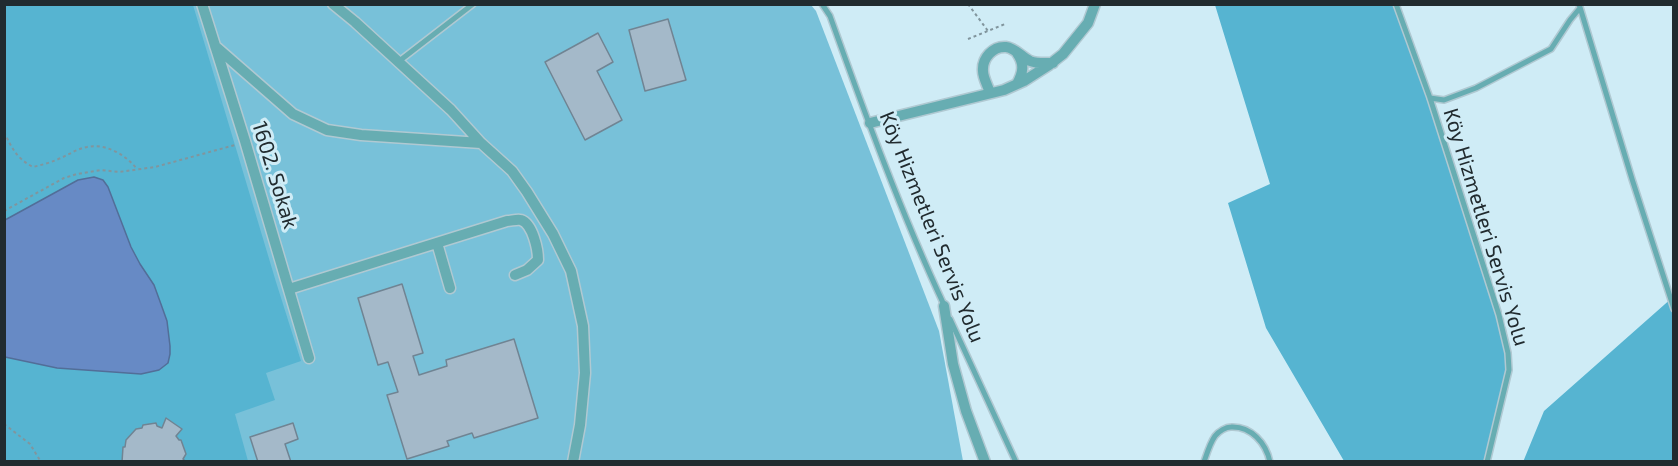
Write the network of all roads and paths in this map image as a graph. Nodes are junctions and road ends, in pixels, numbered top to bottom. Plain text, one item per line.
1 (202, 4) edge
2 (333, 4) edge
3 (473, 4) edge
4 (822, 4) edge
5 (968, 4) edge
6 (1095, 4) edge
7 (1396, 4) edge
8 (1580, 6) edge
9 (1005, 24) dead end
10 (988, 31) junction
11 (968, 39) dead end
12 (215, 46) junction
13 (1016, 51) junction
14 (398, 62) junction
15 (1053, 63) junction
16 (1017, 84) junction
17 (990, 93) junction
18 (1430, 98) junction
19 (870, 123) junction
20 (4, 132) edge
21 (245, 141) junction
22 (481, 143) junction
23 (138, 169) junction
24 (4, 211) edge
25 (437, 243) junction
26 (515, 275) dead end
27 (450, 288) dead end
28 (289, 289) junction
29 (944, 306) junction
30 (1674, 309) edge
31 (309, 358) dead end
32 (4, 424) edge
33 (41, 462) edge
34 (573, 462) edge
35 (985, 462) edge
36 (1016, 462) edge
37 (1204, 462) edge
38 (1270, 462) edge
39 (1487, 462) edge

1 - 12 street, 1602. Sokak
2 - 14 street
3 - 14 lane
4 - 19 lane, Köy Hizmetleri Servis Yolu
5 - 10 path
6 - 15 street
7 - 18 lane, Köy Hizmetleri Servis Yolu
8 - 18 lane
8 - 30 lane
9 - 10 path
10 - 11 path
12 - 21 street, 1602. Sokak
12 - 22 street
13 - 15 street
13 - 16 street
13 - 17 street
14 - 22 street
15 - 16 street
16 - 17 street
17 - 19 street
18 - 39 lane, Köy Hizmetleri Servis Yolu
19 - 29 lane, Köy Hizmetleri Servis Yolu
20 - 23 path
21 - 23 path
21 - 28 street, 1602. Sokak
22 - 34 street
23 - 24 path
25 - 26 street
25 - 27 street
25 - 28 street
28 - 31 street, 1602. Sokak
29 - 35 street
29 - 36 lane, Köy Hizmetleri Servis Yolu
32 - 33 path
37 - 38 lane

